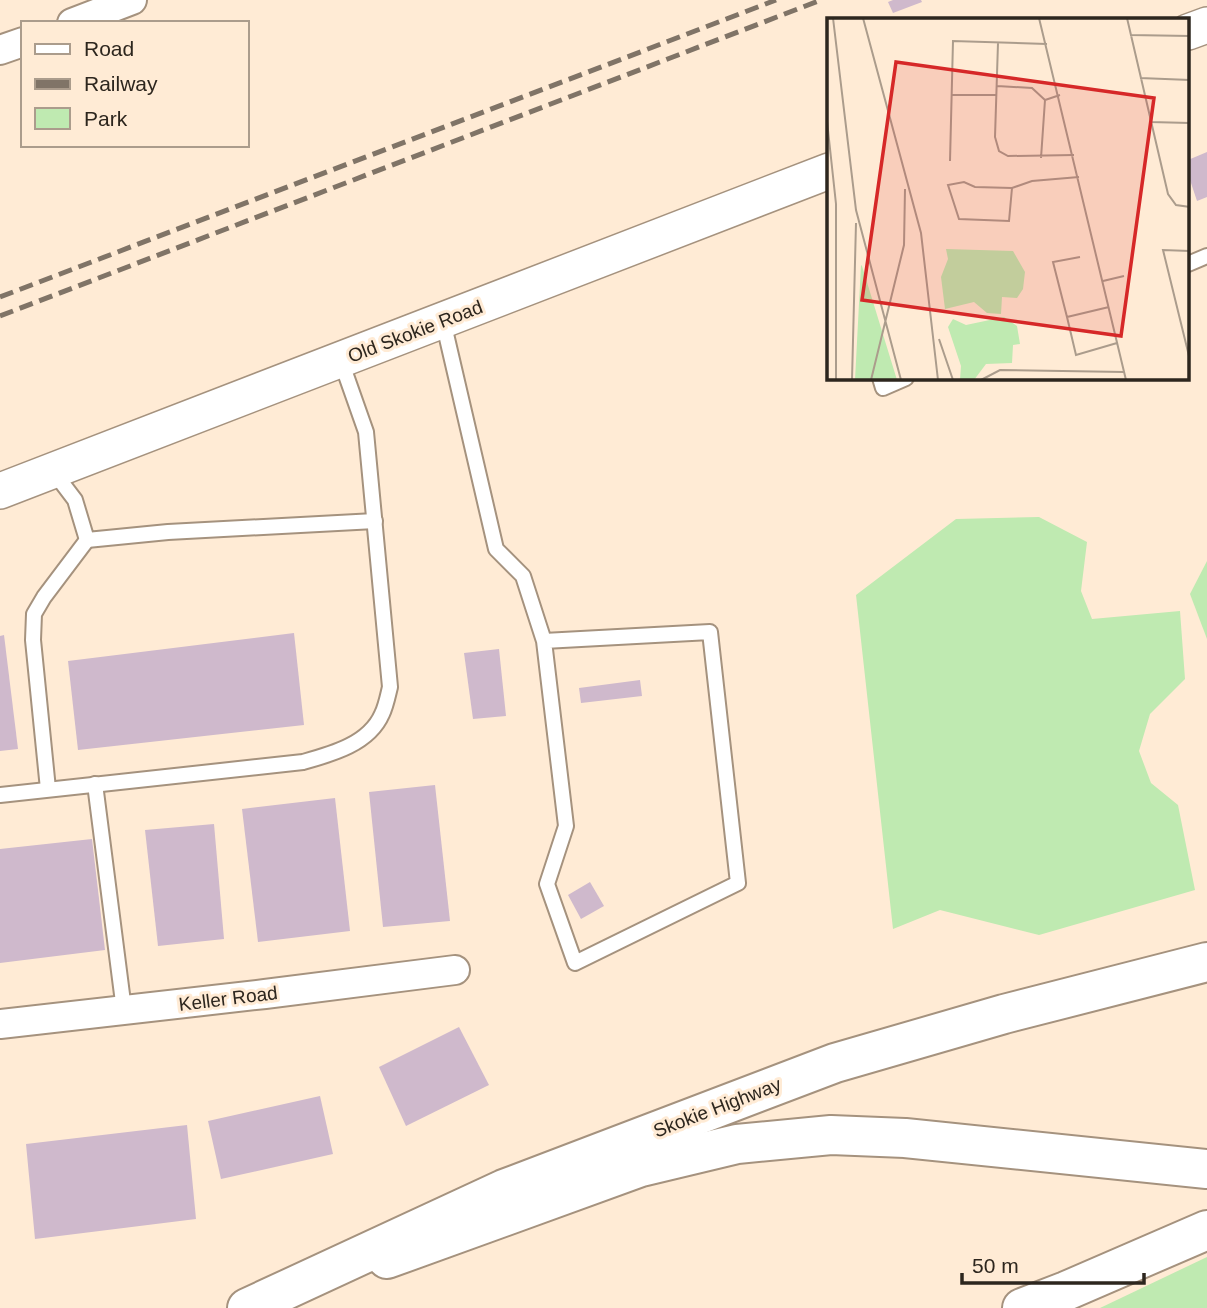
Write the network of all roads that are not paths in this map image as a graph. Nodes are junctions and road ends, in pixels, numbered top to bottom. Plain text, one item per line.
1 (124, 2) edge
2 (77, 21) edge
3 (1207, 25) edge
4 (1190, 31) edge
5 (21, 43) edge
6 (0, 50) edge
7 (827, 172) edge
8 (1207, 256) edge
9 (1190, 263) edge
10 (443, 320) junction
11 (341, 359) junction
12 (881, 380) edge
13 (901, 380) edge
14 (52, 470) junction
15 (0, 491) edge
16 (374, 521) junction
17 (87, 540) junction
18 (544, 641) junction
19 (95, 784) junction
20 (48, 789) junction
21 (0, 794) edge
22 (1207, 937) edge
23 (1207, 962) edge
24 (455, 970) dead end
25 (124, 1010) junction
26 (0, 1024) edge
27 (835, 1063) junction
28 (1207, 1169) edge
29 (1207, 1230) edge
30 (247, 1308) edge
31 (254, 1308) edge
32 (1022, 1308) edge

1 - 2 street
3 - 4 street
5 - 6 street
7 - 10 street, Old Skokie Road
8 - 9 lane
10 - 11 street, Old Skokie Road
10 - 18 lane
11 - 14 street, Old Skokie Road
11 - 16 lane
12 - 13 lane
14 - 15 street, Old Skokie Road
14 - 17 lane
16 - 17 lane
16 - 19 lane
17 - 20 lane
18 - 18 lane
19 - 20 lane
19 - 25 lane
20 - 21 lane
22 - 27 main road
23 - 27 main road, Skokie Highway
24 - 25 street, Keller Road
25 - 26 street, Keller Road
27 - 30 main road, Skokie Highway
28 - 31 main road
29 - 32 main road

